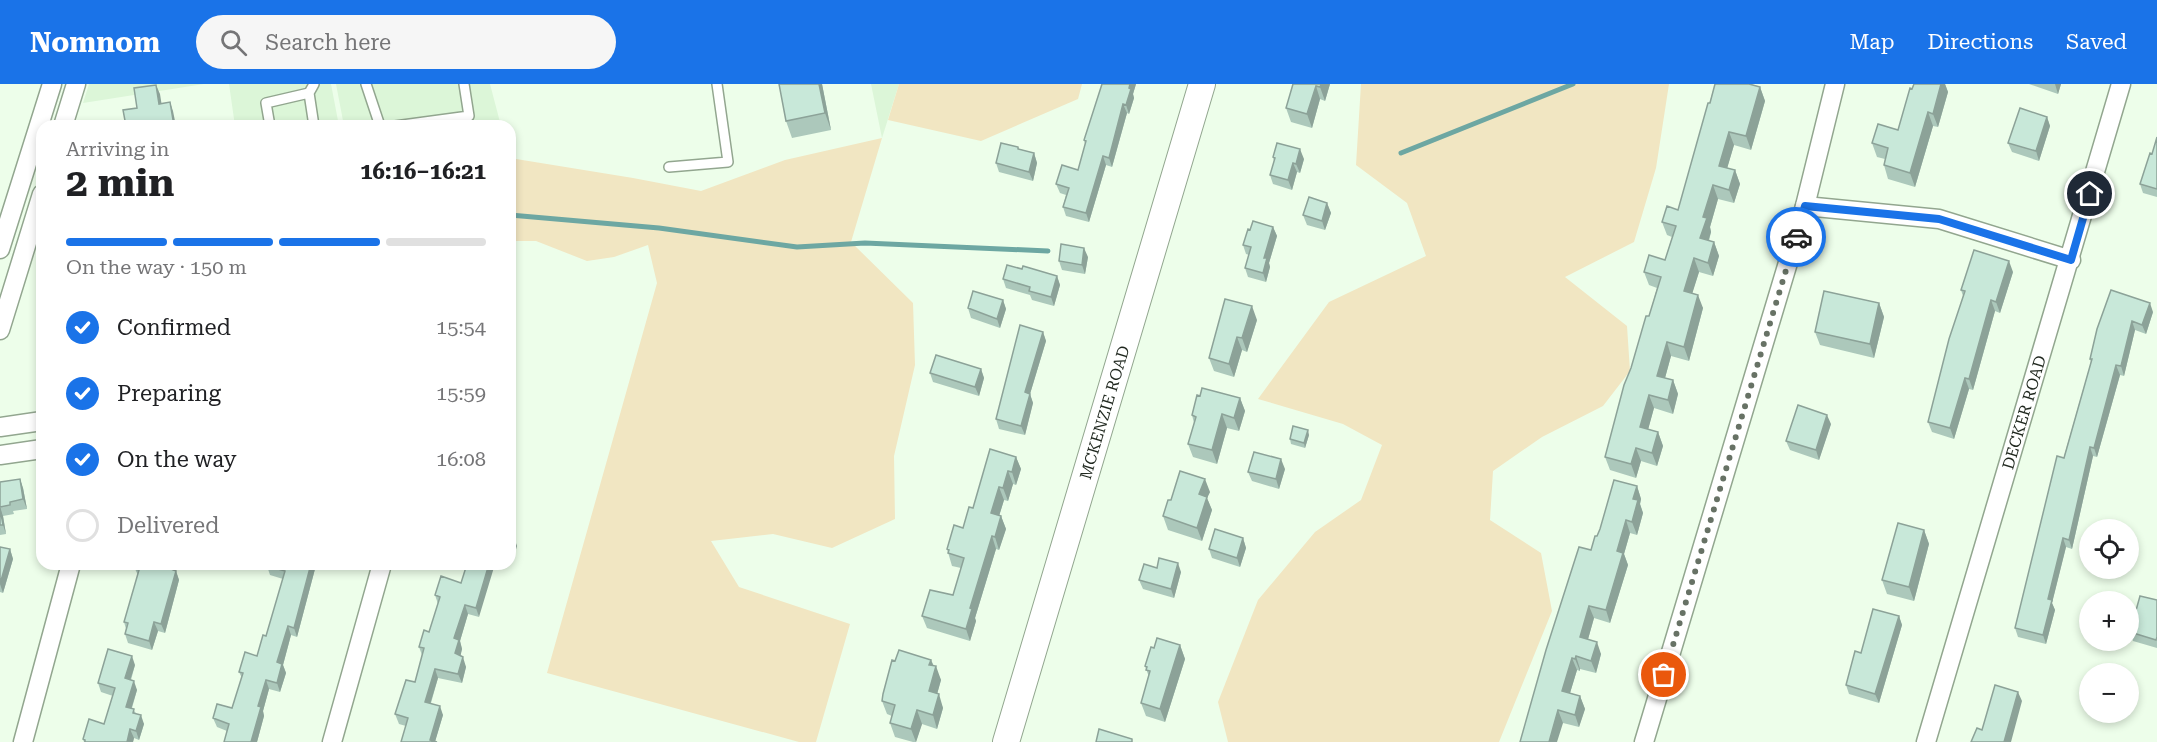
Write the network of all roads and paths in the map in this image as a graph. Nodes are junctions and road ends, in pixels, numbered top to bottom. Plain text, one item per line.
1 (52, 84) edge
2 (76, 84) edge
3 (366, 84) edge
4 (464, 84) edge
5 (717, 84) edge
6 (1202, 84) edge
7 (1834, 84) edge
8 (2121, 84) edge
9 (311, 88) edge
10 (41, 120) edge
11 (65, 120) edge
12 (269, 120) edge
13 (314, 120) edge
14 (378, 120) edge
15 (440, 120) edge
16 (36, 135) edge
17 (669, 167) dead end
18 (1805, 206) junction
19 (36, 213) edge
20 (0, 249) edge
21 (2071, 260) junction
22 (0, 330) edge
23 (36, 421) edge
24 (0, 427) edge
25 (36, 450) edge
26 (0, 455) edge
27 (69, 570) edge
28 (380, 570) edge
29 (23, 742) edge
30 (332, 742) edge
31 (1006, 742) edge
32 (1644, 742) edge
33 (1926, 742) edge

1 - 10 street
2 - 11 street
3 - 14 lane
4 - 15 lane
5 - 17 lane
6 - 31 street, MCKENZIE ROAD
7 - 18 street
8 - 21 street, DECKER ROAD
9 - 12 lane
9 - 13 lane
16 - 20 street
18 - 21 street
18 - 32 street
19 - 22 street
21 - 33 street, DECKER ROAD
23 - 24 street
25 - 26 street
27 - 29 street
28 - 30 street

